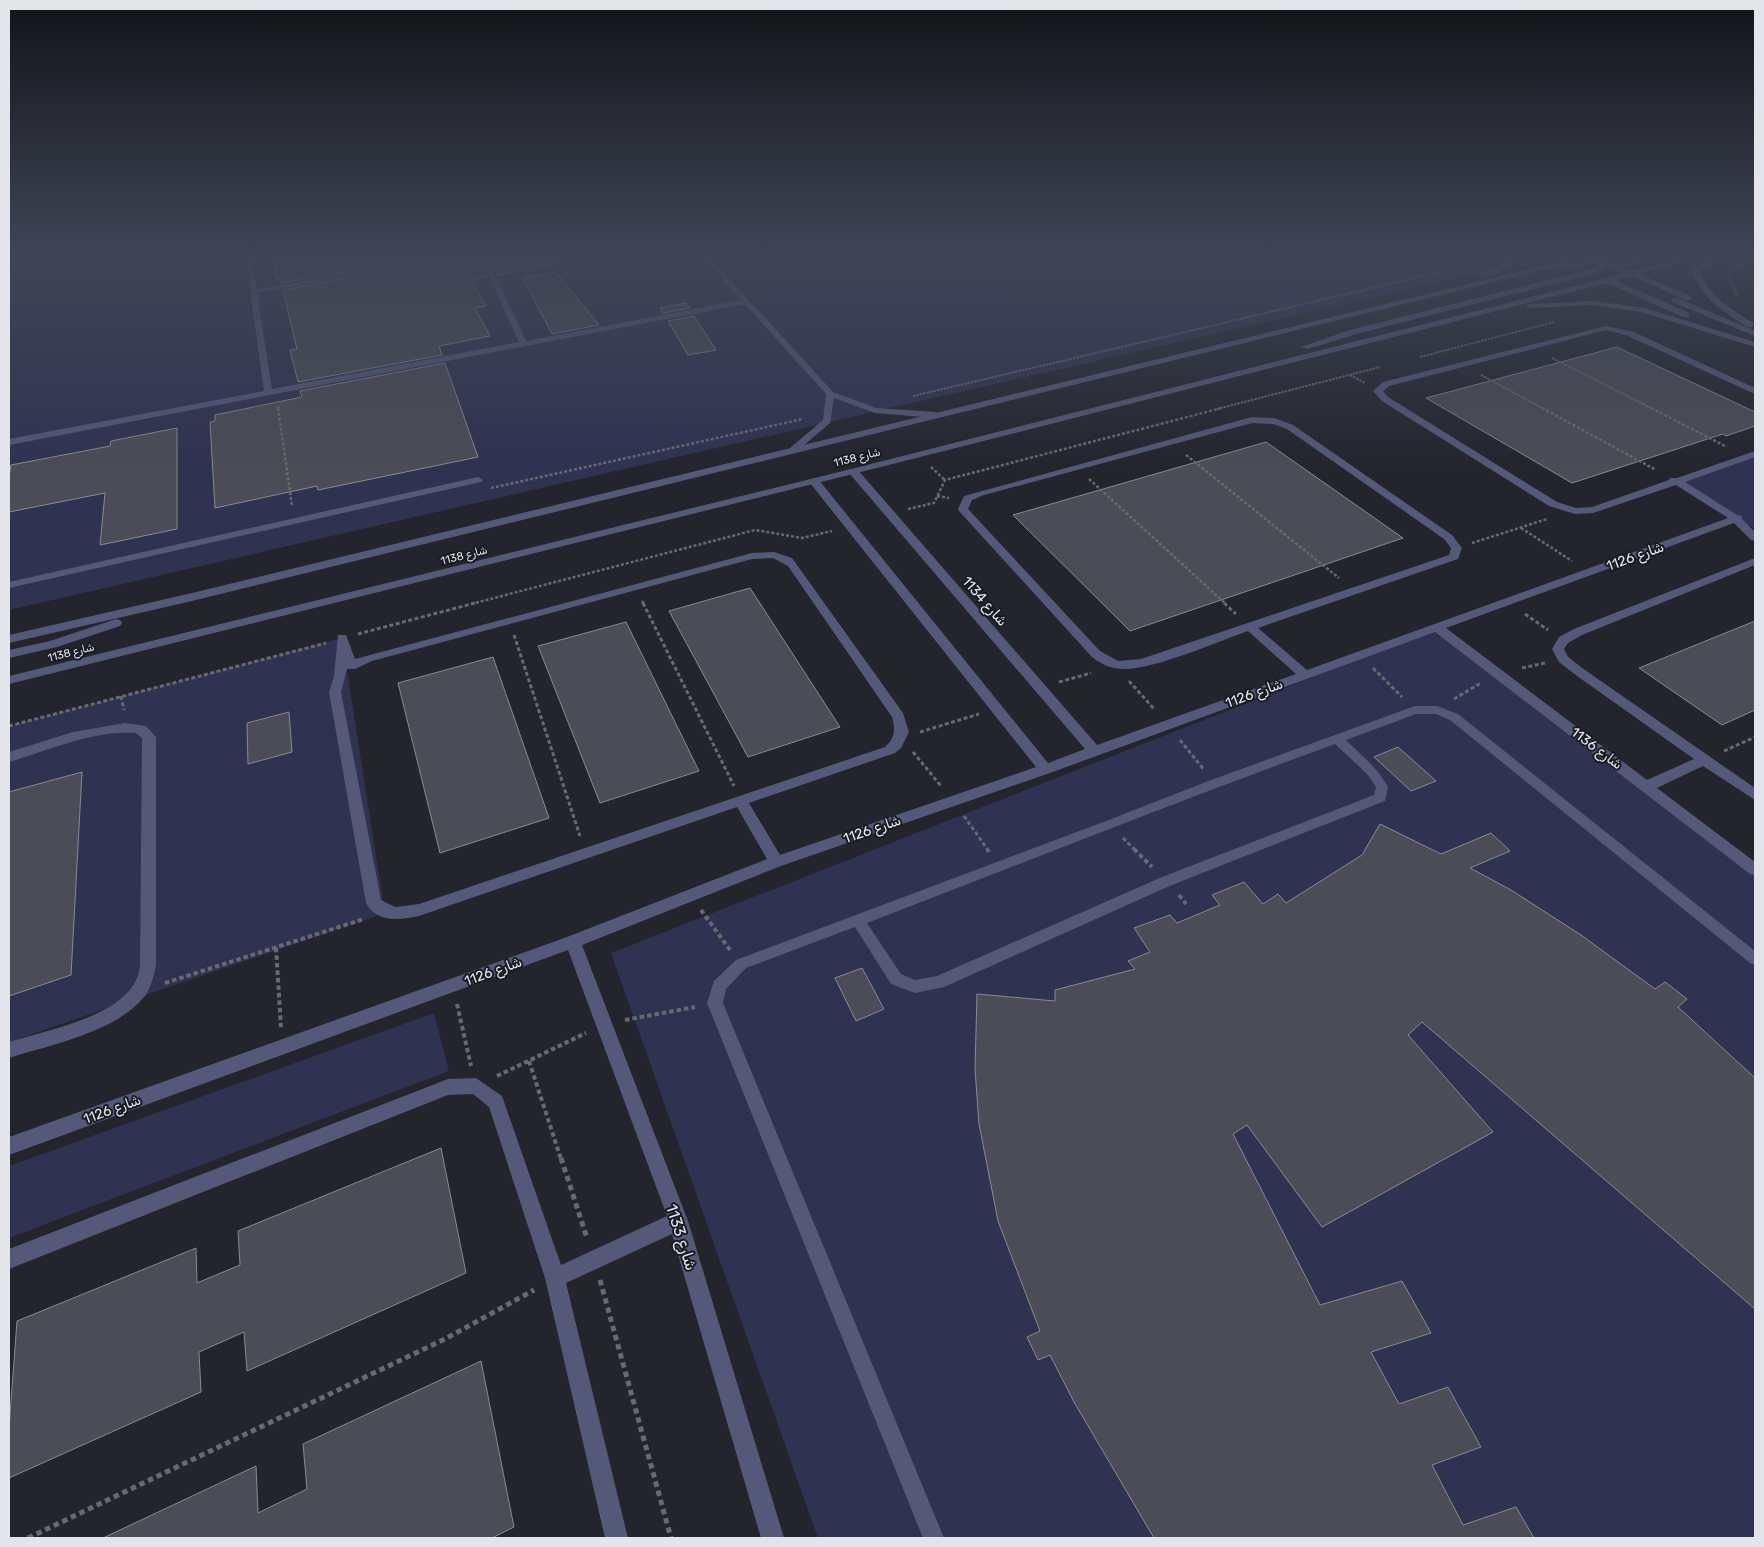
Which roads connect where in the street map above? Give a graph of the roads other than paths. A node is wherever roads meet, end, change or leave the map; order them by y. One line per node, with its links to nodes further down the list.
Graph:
1 (258, 326): 18 (lane)
2 (516, 326): 14 (lane)
3 (616, 326): 14 (lane)
4 (769, 326): 19 (lane)
5 (1283, 326): 12 (street)
6 (1306, 326): 12 (street, شارع 1138)
7 (1376, 326): 16 (street)
8 (1423, 326): 16 (street, شارع 1138)
9 (1697, 326): 15 (street)
10 (1718, 326): 15 (street)
11 (1737, 326): 13 (street)
12 (1274, 334): 20 (street, شارع 1138)
13 (1755, 334)
14 (524, 344): 18 (lane)
15 (1755, 345)
16 (1227, 375): 24 (street, شارع 1138)
17 (1755, 391): 26 (street)
18 (268, 393): 21 (lane)
19 (830, 394): 20 (lane); 22 (lane)
20 (936, 415): 22 (street, شارع 1138)
21 (9, 443)
22 (793, 450): 34 (street, شارع 1138)
23 (1751, 456): 26 (street)
24 (854, 471): 27 (street, شارع 1138); 42 (street, شارع 1134)
25 (478, 480): 31 (lane)
26 (1674, 480): 28 (street)
27 (814, 481): 40 (street, شارع 1138); 45 (street)
28 (1738, 518): 29 (street); 36 (street, شارع 1126)
29 (1755, 538)
30 (1755, 561): 44 (street)
31 (48, 577): 32 (lane); 33 (lane)
32 (9, 585)
33 (9, 589)
34 (192, 597): 37 (street, شارع 1138); 38 (street)
35 (1250, 627): 35 (street); 39 (street)
36 (1438, 628): 39 (street, شارع 1126); 46 (street, شارع 1136)
37 (9, 639)
38 (9, 654)
39 (1305, 674): 42 (street, شارع 1126)
40 (9, 680)
41 (1336, 738): 51 (lane); 51 (lane); 53 (lane)
42 (1094, 751): 45 (street, شارع 1126)
43 (9, 757): 54 (street)
44 (1705, 759): 46 (street); 47 (street)
45 (1045, 769): 49 (street, شارع 1126)
46 (1648, 786): 50 (street, شارع 1136)
47 (1755, 795)
48 (741, 800): 48 (street); 49 (street)
49 (776, 862): 52 (street, شارع 1126)
50 (1755, 870)
51 (858, 920): 61 (lane)
52 (574, 942): 55 (street, شارع 1126); 56 (street, شارع 1133)
53 (1755, 959)
54 (9, 1050)
55 (9, 1146)
56 (678, 1221): 58 (street); 60 (street, شارع 1133)
57 (9, 1259): 58 (street)
58 (554, 1278): 59 (street)
59 (616, 1538)
60 (773, 1538)
61 (933, 1538)

